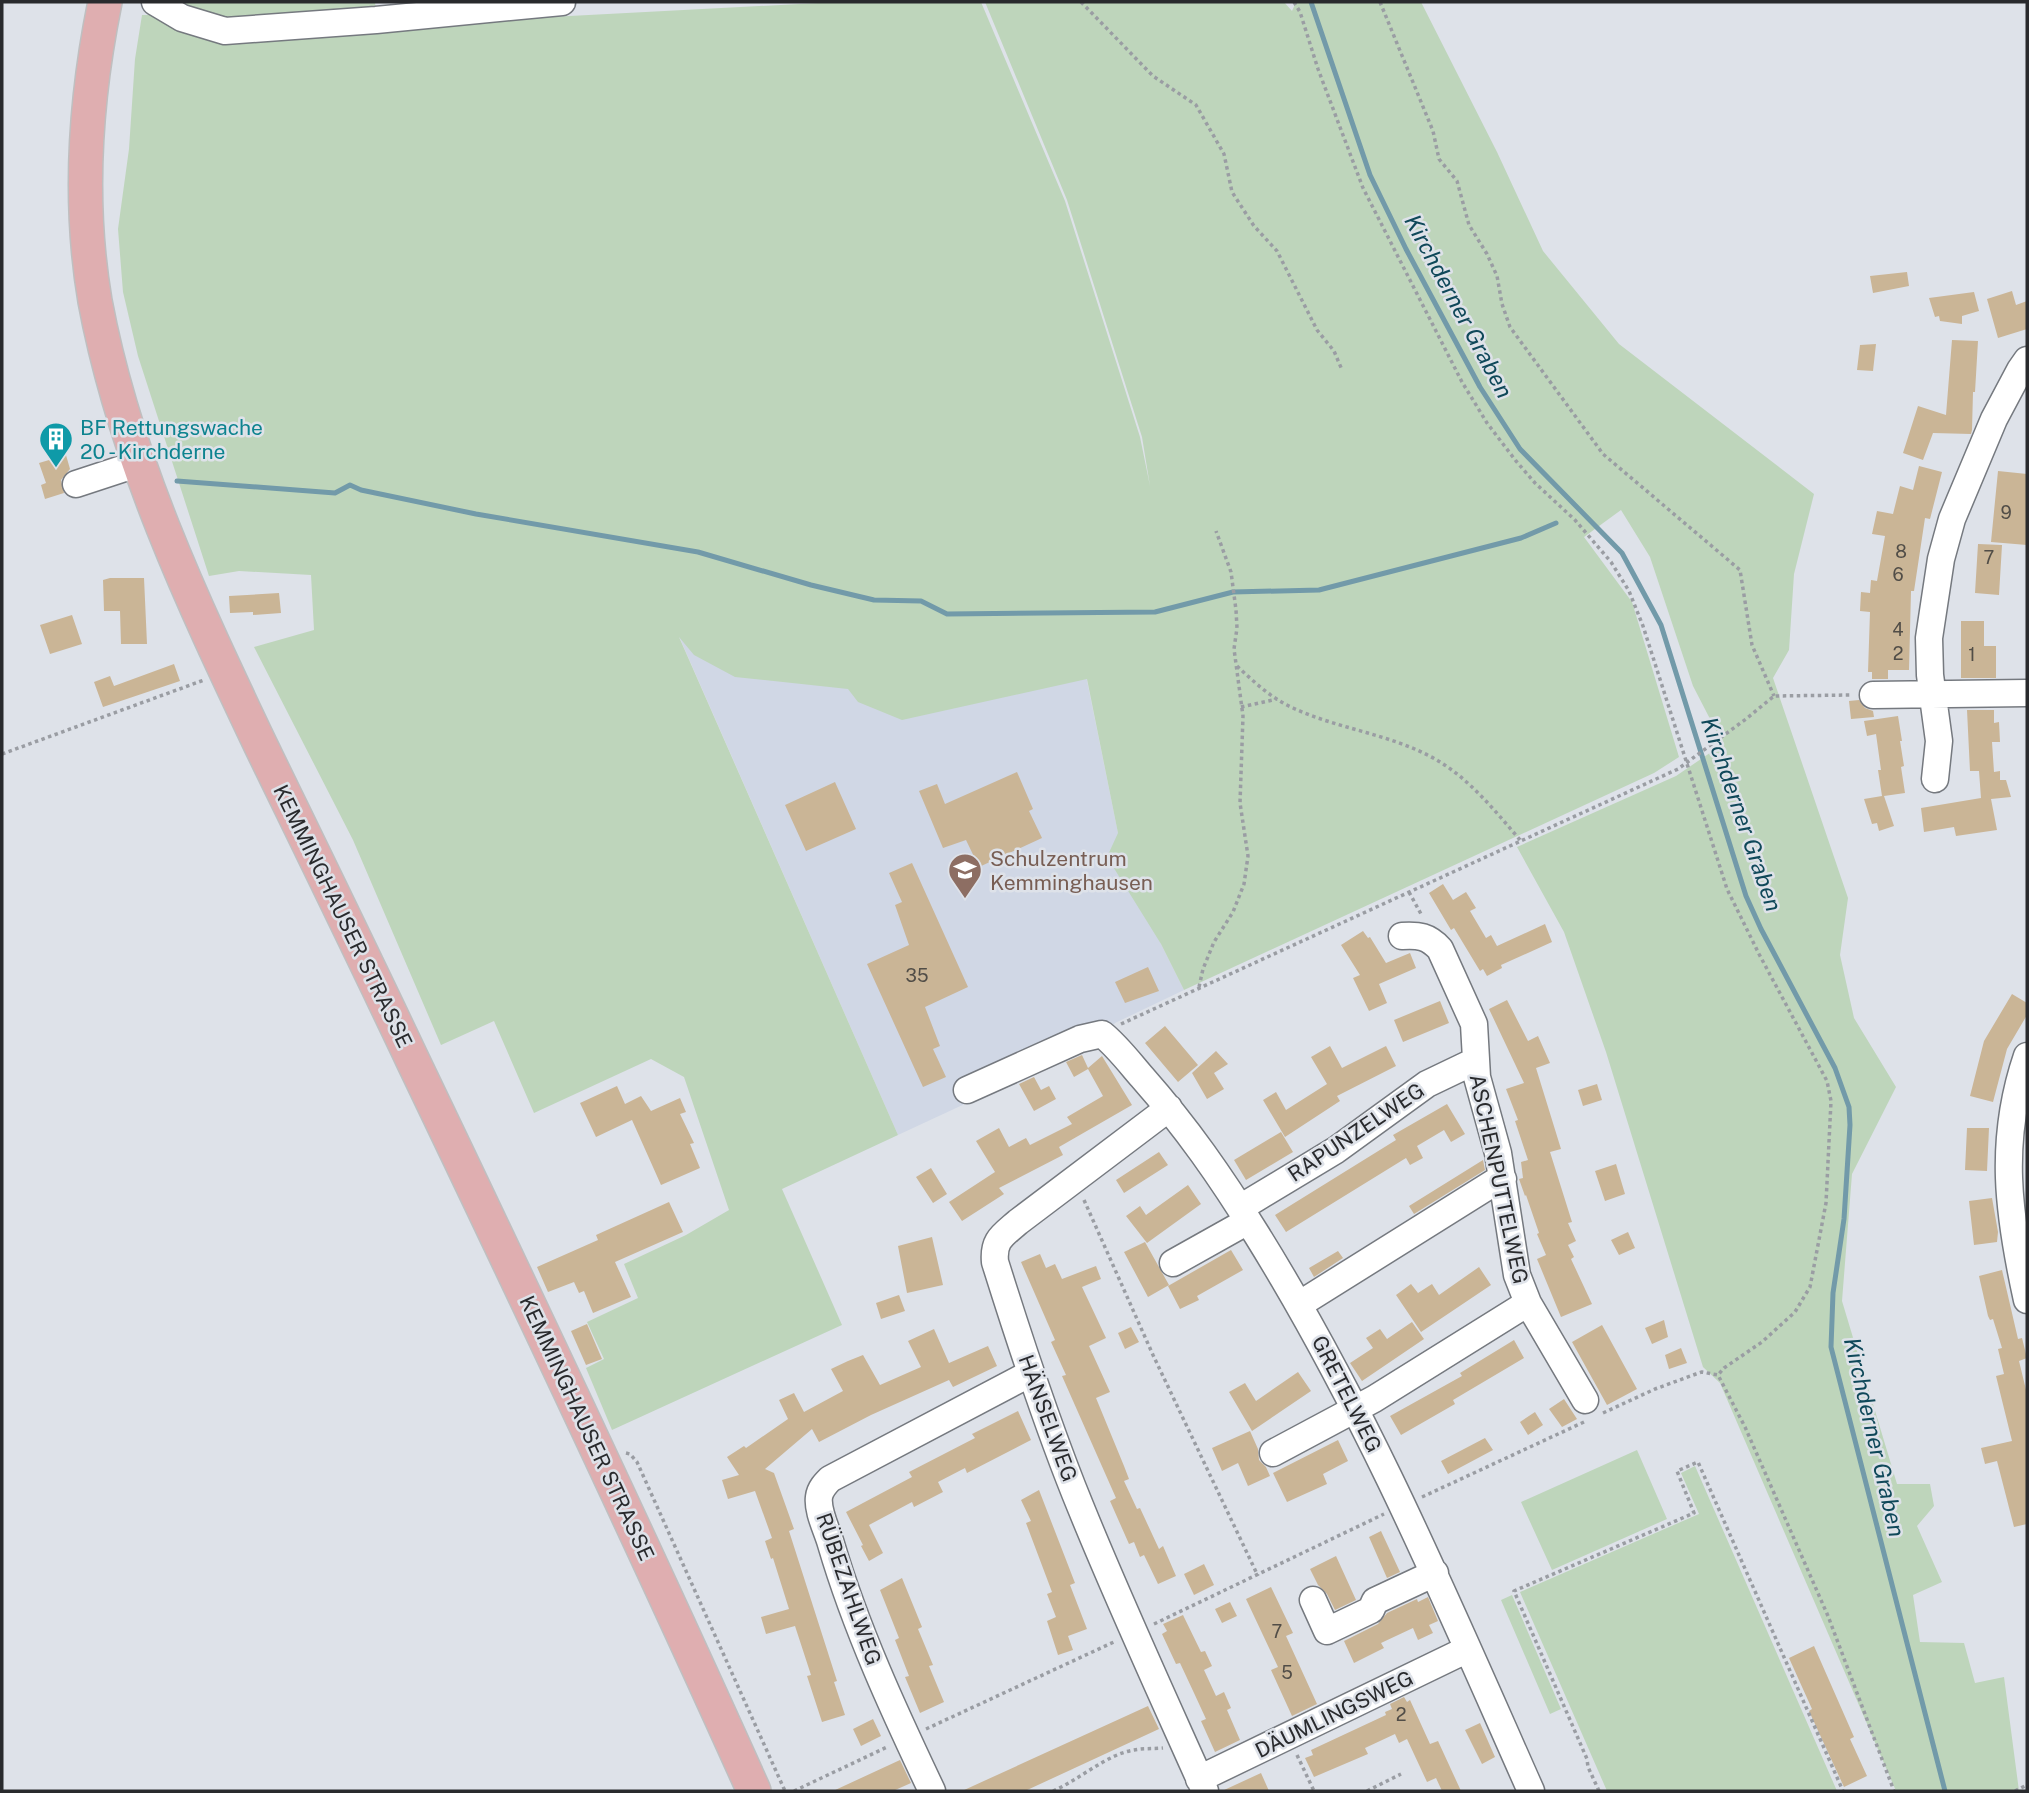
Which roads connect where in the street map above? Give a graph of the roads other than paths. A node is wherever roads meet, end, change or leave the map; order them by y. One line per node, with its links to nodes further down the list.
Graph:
1 (105, 2): 5 (main road, KEMMINGHAUSER STRASSE)
2 (155, 2): 3 (street)
3 (562, 2)
4 (2027, 360): 9 (street)
5 (140, 463): 6 (street); 30 (main road, KEMMINGHAUSER STRASSE)
6 (76, 484)
7 (2027, 693): 9 (street)
8 (1873, 695): 9 (street)
9 (1932, 695): 10 (street)
10 (1935, 779)
11 (1402, 936): 13 (street, ASCHENPUTTELWEG)
12 (2027, 1056): 19 (street)
13 (1475, 1061): 16 (street, ASCHENPUTTELWEG); 17 (street, RAPUNZELWEG)
14 (967, 1090): 15 (street, GRETELWEG)
15 (1169, 1108): 17 (street, GRETELWEG); 22 (street, HÄNSELWEG)
16 (1503, 1179): 20 (street, ASCHENPUTTELWEG); 21 (street)
17 (1244, 1214): 18 (street, RAPUNZELWEG); 21 (street, GRETELWEG)
18 (1173, 1263)
19 (2027, 1300)
20 (1528, 1303): 23 (street, ASCHENPUTTELWEG); 24 (street)
21 (1300, 1304): 24 (street, GRETELWEG)
22 (1031, 1373): 29 (street, HÄNSELWEG); 31 (street, RÜBEZAHLWEG)
23 (1585, 1400)
24 (1356, 1409): 25 (street); 26 (street, GRETELWEG)
25 (1273, 1453)
26 (1435, 1573): 27 (street); 28 (street, GRETELWEG)
27 (1313, 1600)
28 (1468, 1649): 29 (street, DÄUMLINGSWEG); 32 (street, GRETELWEG)
29 (1202, 1785)
30 (754, 1791)
31 (932, 1791)
32 (1531, 1791)

